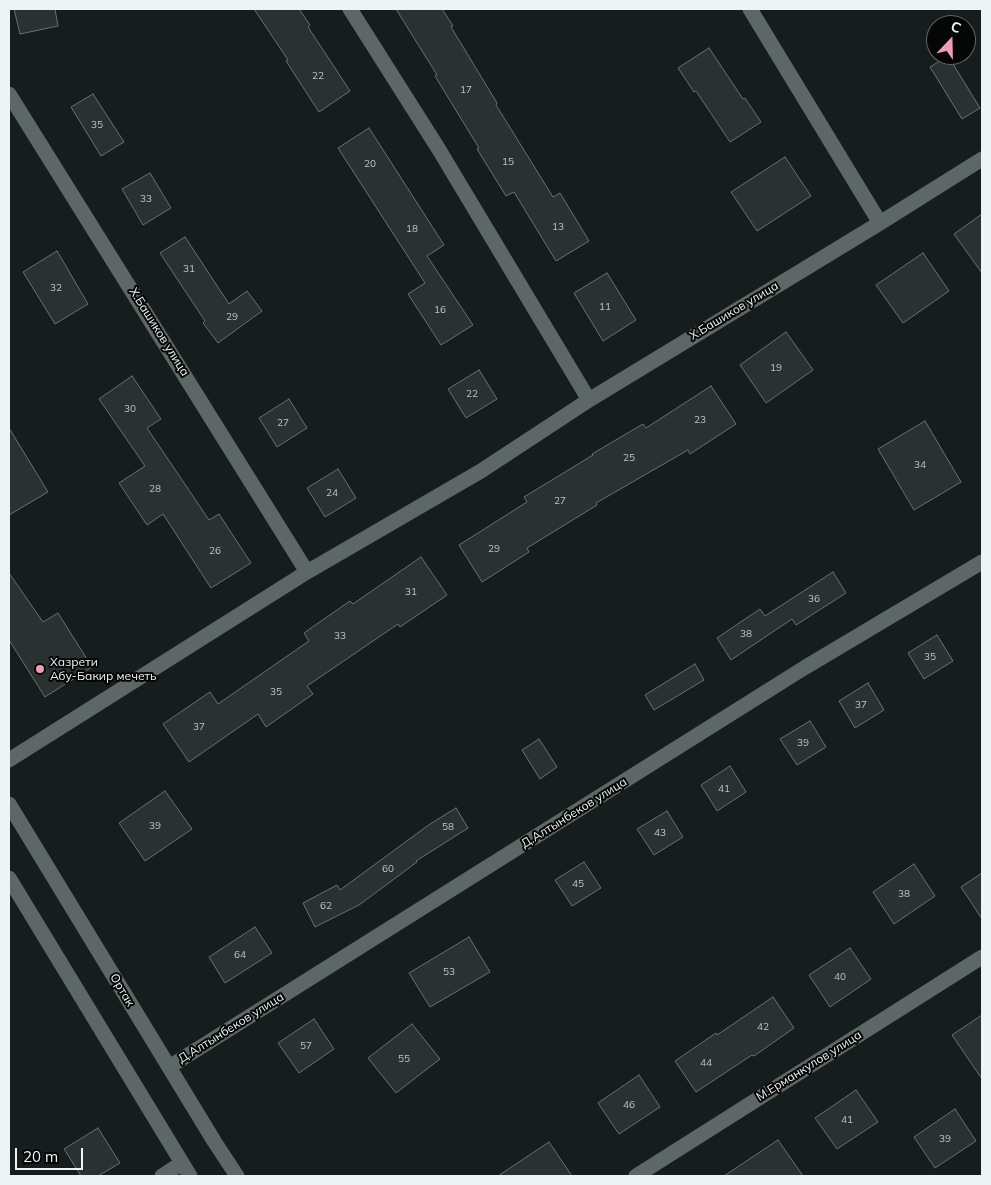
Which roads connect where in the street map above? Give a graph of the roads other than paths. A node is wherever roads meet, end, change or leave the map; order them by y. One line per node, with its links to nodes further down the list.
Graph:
1 (350, 9): 6 (street)
2 (750, 9): 5 (street)
3 (9, 94): 8 (street, Х.Башиков улица)
4 (982, 159): 5 (street, Х.Башиков улица)
5 (880, 223): 6 (street, Х.Башиков улица)
6 (589, 400): 8 (street, Х.Башиков улица)
7 (982, 562): 13 (street, Д.Алтынбеков улица)
8 (307, 572): 9 (street, Х.Башиков улица)
9 (9, 760)
10 (9, 804): 13 (street, Ортак)
11 (9, 879): 14 (street)
12 (982, 957): 18 (street, М.Ерманкулов улица)
13 (169, 1067): 17 (street, Ортак)
14 (182, 1163): 15 (street); 16 (street)
15 (162, 1176)
16 (190, 1176)
17 (237, 1176)
18 (636, 1176)

